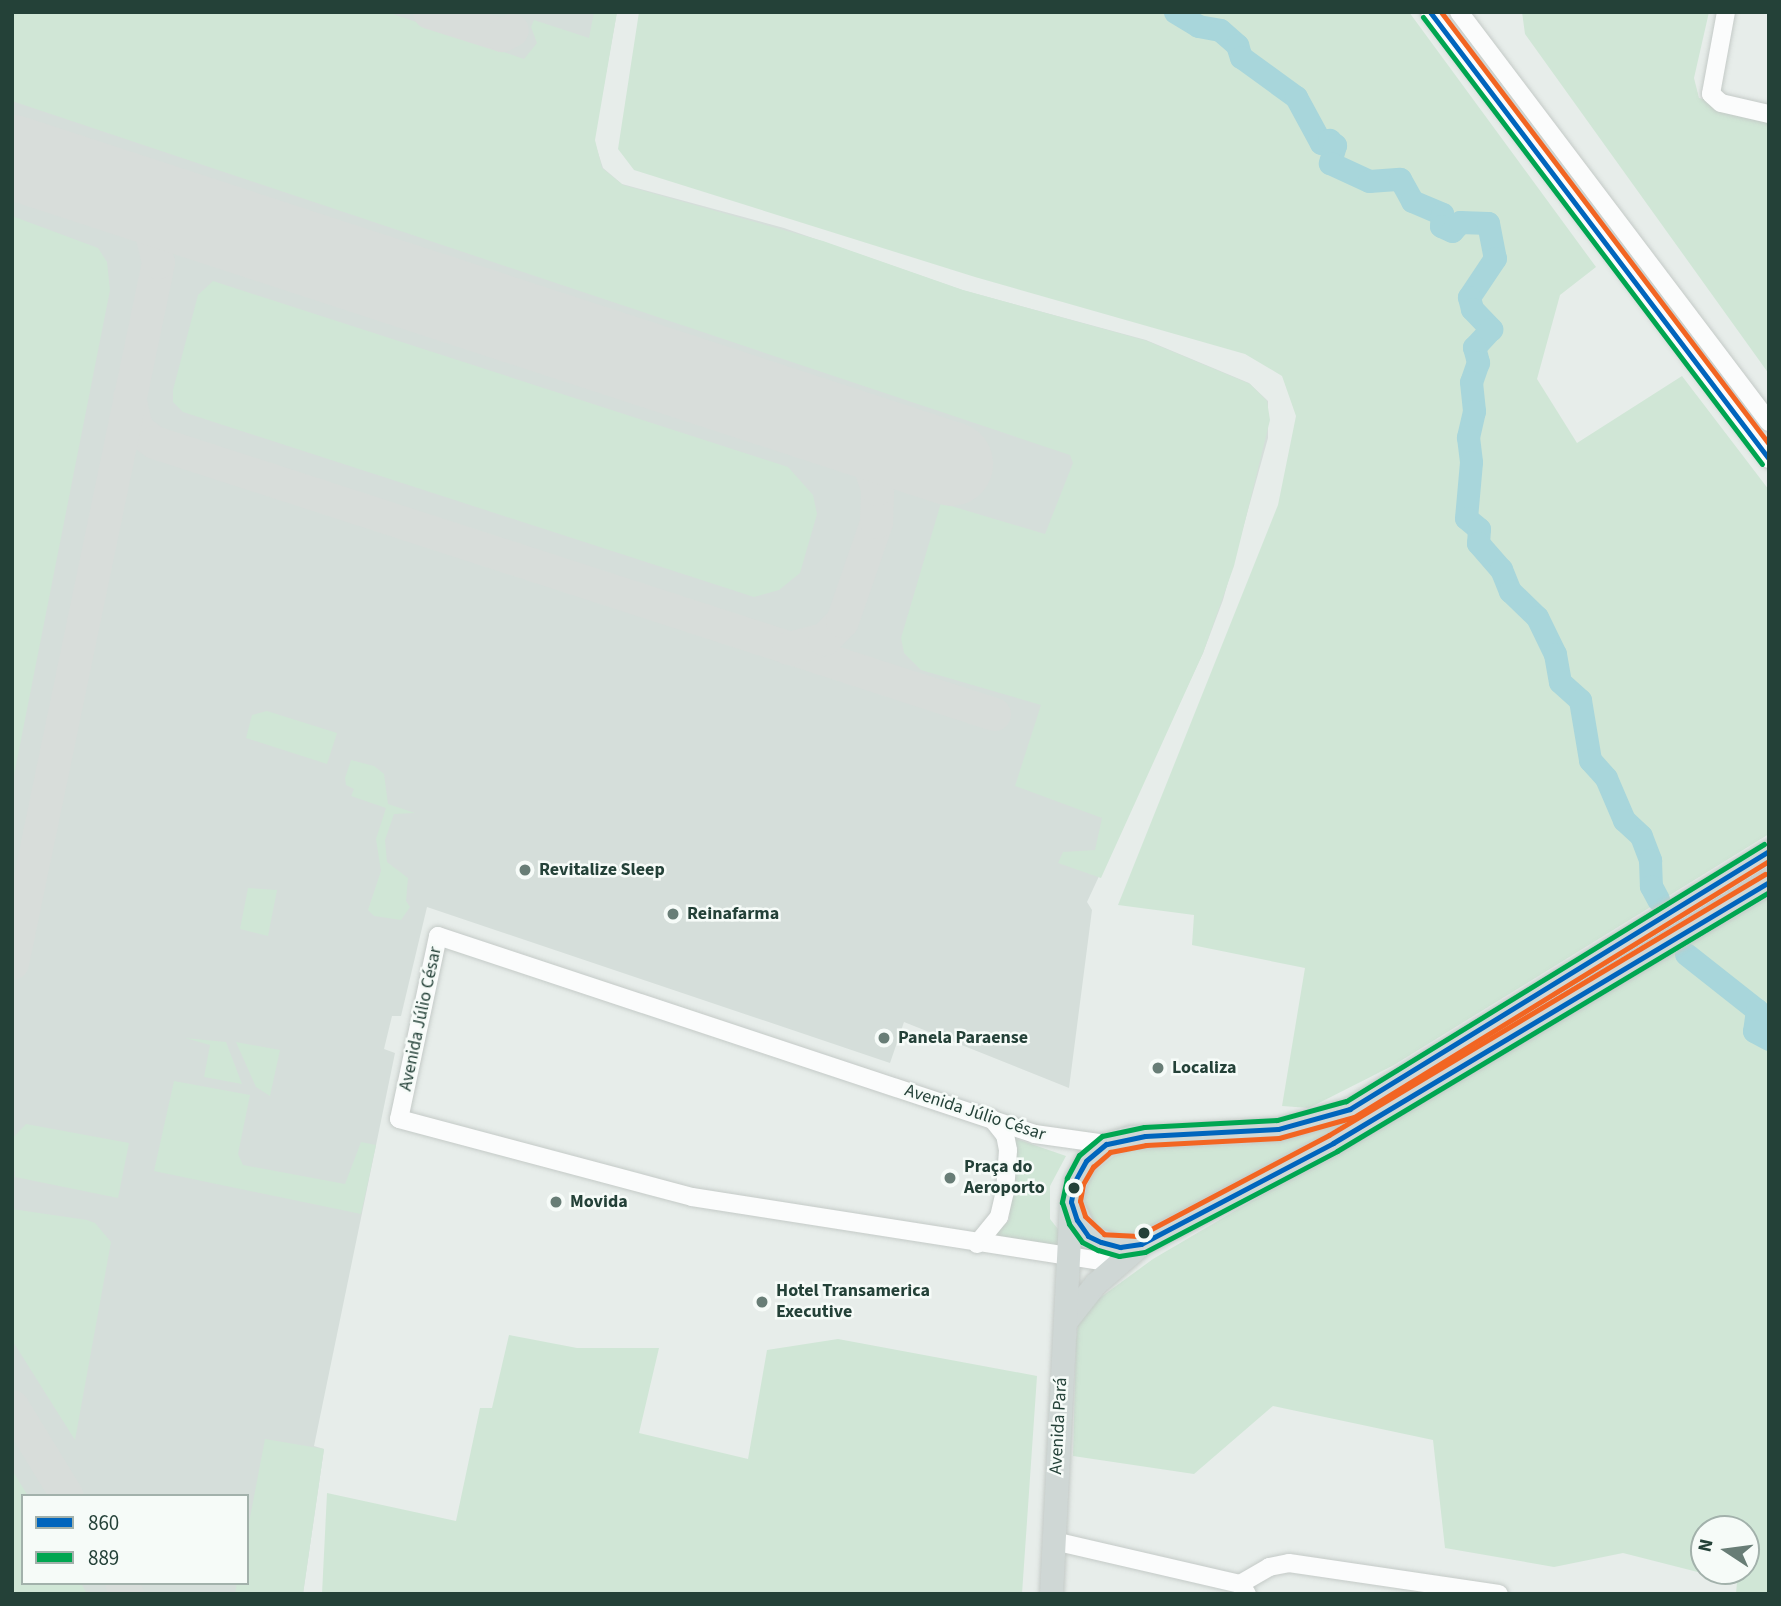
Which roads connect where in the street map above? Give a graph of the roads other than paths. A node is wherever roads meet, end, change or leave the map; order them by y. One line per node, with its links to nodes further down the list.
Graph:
1 (1430, 12): 6 (street)
2 (1460, 12): 5 (street)
3 (1726, 12): 4 (street)
4 (1769, 114)
5 (1769, 422)
6 (1769, 459)
7 (1769, 851): 10 (main road, Avenida Júlio César)
8 (1769, 882): 13 (main road)
9 (992, 1119): 10 (street, Avenida Júlio César); 12 (street); 12 (street, Avenida Júlio César)
10 (1105, 1144): 11 (main road)
11 (1071, 1202): 13 (main road); 14 (main road)
12 (977, 1244): 14 (street, Avenida Júlio César)
13 (1141, 1244): 15 (main road)
14 (1068, 1257): 15 (street, Avenida Júlio César); 16 (main road, Avenida Pará)
15 (1119, 1264): 16 (main road)
16 (1065, 1322): 17 (main road, Avenida Pará)
17 (1054, 1541): 18 (street); 19 (main road, Avenida Pará)
18 (1243, 1589): 20 (street)
19 (1052, 1594)
20 (1499, 1594)

